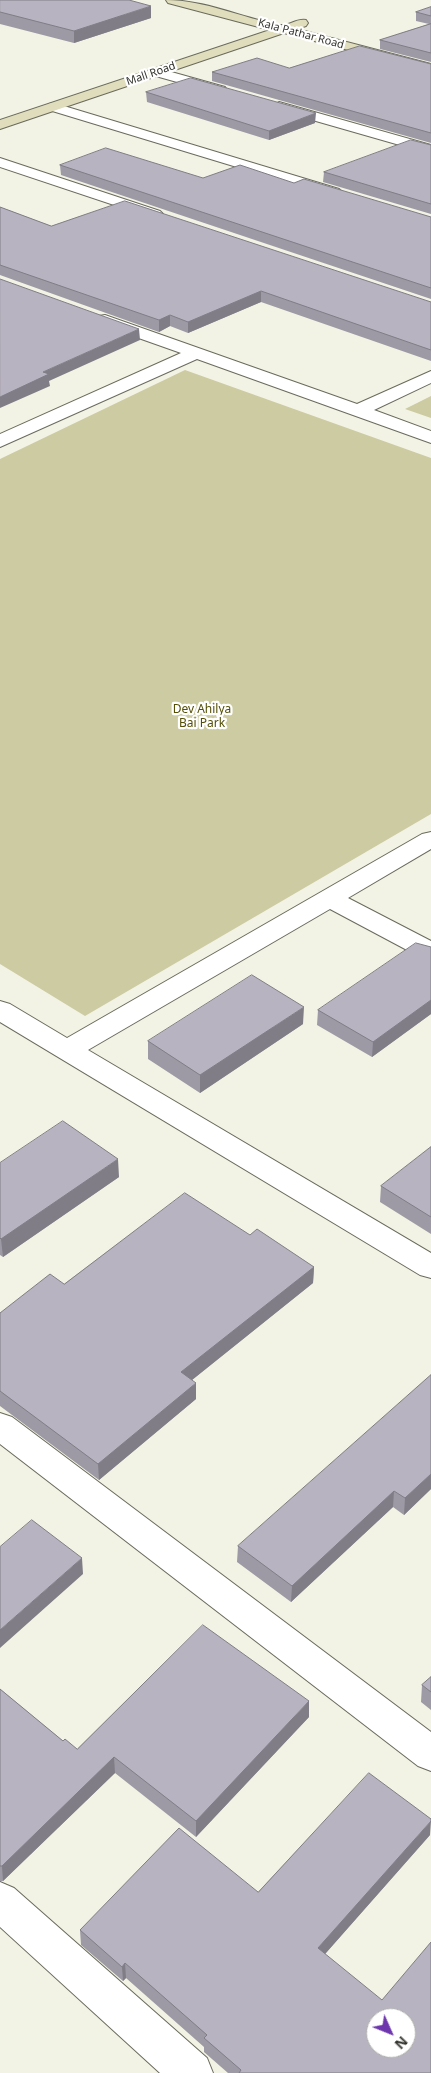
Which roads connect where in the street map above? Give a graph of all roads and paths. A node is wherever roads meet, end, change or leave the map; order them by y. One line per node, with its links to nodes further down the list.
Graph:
1 (172, 0): 5 (street, Kala Pathar Road)
2 (213, 0): 3 (street, Kala Pathar Road)
3 (281, 23): 4 (street, Mall Road); 5 (street, Mall Road); 8 (street, Kala Pathar Road); 9 (street, Mall Road)
4 (302, 23): 7 (street, Kala Pathar Road)
5 (261, 24): 6 (street, Mall Road)
6 (177, 51)
7 (431, 56)
8 (431, 68)
9 (157, 72): 10 (street); 12 (street, Mall Road)
10 (236, 94)
11 (264, 102): 14 (street)
12 (54, 107): 13 (street, Mall Road); 16 (street)
13 (0, 125)
14 (431, 150)
15 (0, 162): 17 (street)
16 (347, 196)
17 (166, 218)
18 (87, 314): 19 (street)
19 (196, 353): 21 (street); 23 (street)
20 (431, 376): 21 (street)
21 (358, 411): 24 (street)
22 (0, 423): 23 (street)
23 (21, 432): 25 (street)
24 (431, 437)
25 (0, 441)
26 (431, 839): 27 (street)
27 (329, 898): 28 (street); 30 (street)
28 (431, 952)
29 (0, 1010): 30 (street)
30 (67, 1050): 31 (street)
31 (431, 1268)
32 (0, 1426): 33 (street)
33 (431, 1754)
34 (0, 1901): 35 (street)
35 (192, 2073)

